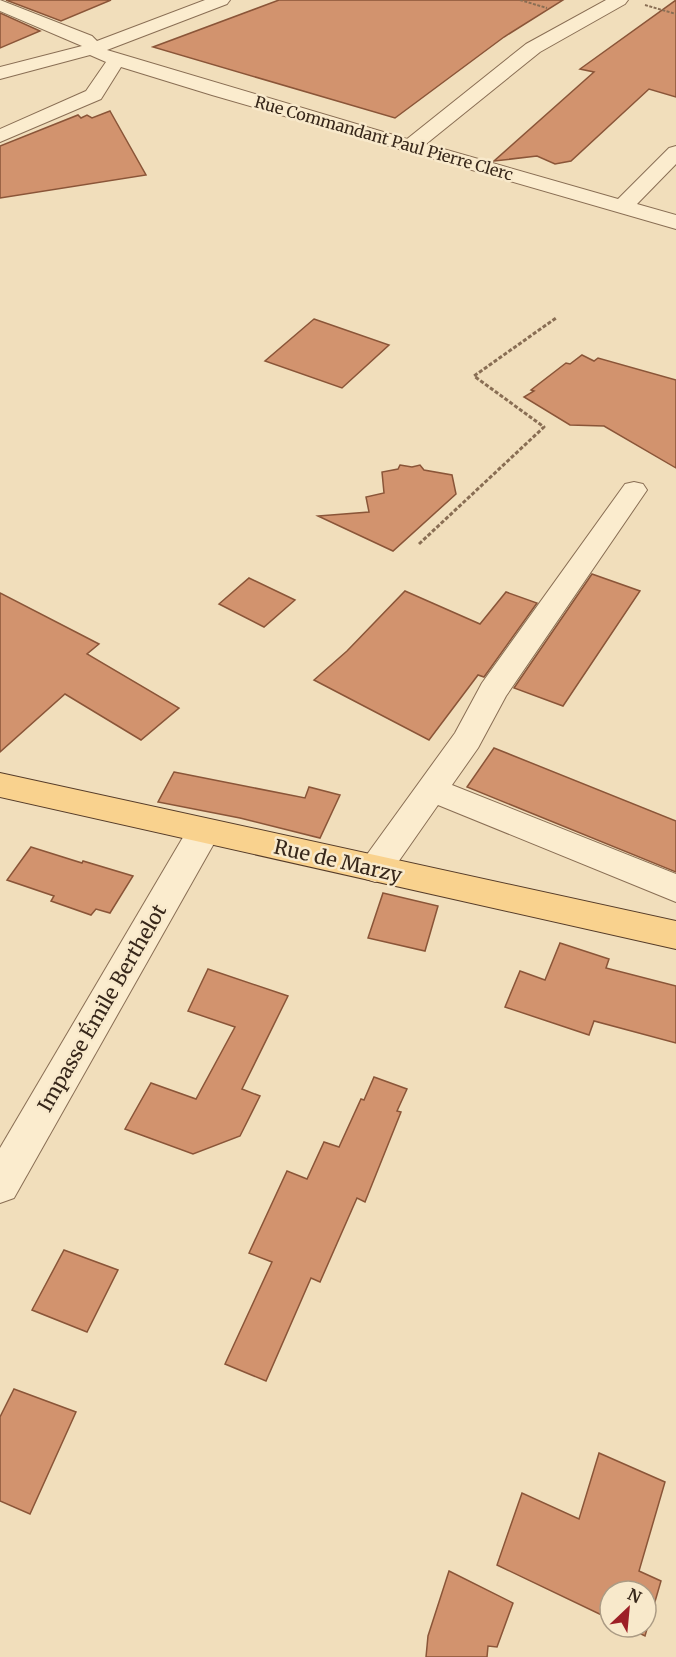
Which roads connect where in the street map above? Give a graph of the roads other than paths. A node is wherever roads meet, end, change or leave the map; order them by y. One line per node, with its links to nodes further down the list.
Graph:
1 (221, 0): 4 (street)
2 (628, 1): 8 (street)
3 (0, 5): 4 (street, Rue Commandant Paul Pierre Clerc)
4 (95, 48): 5 (street, Rue Commandant Paul Pierre Clerc); 6 (street)
5 (118, 59): 7 (street); 8 (street, Rue Commandant Paul Pierre Clerc)
6 (0, 73)
7 (0, 136)
8 (412, 145): 10 (street, Rue Commandant Paul Pierre Clerc)
9 (676, 152): 10 (street)
10 (623, 206): 11 (street, Rue Commandant Paul Pierre Clerc)
11 (676, 222)
12 (634, 490): 14 (street)
13 (0, 785): 15 (main road, Rue de Marzy)
14 (433, 790): 16 (street); 17 (street)
15 (204, 831): 16 (main road, Rue de Marzy); 19 (street, Impasse Émile Berthelot)
16 (375, 869): 18 (main road, Rue de Marzy)
17 (676, 888)
18 (676, 935)
19 (0, 1185)

